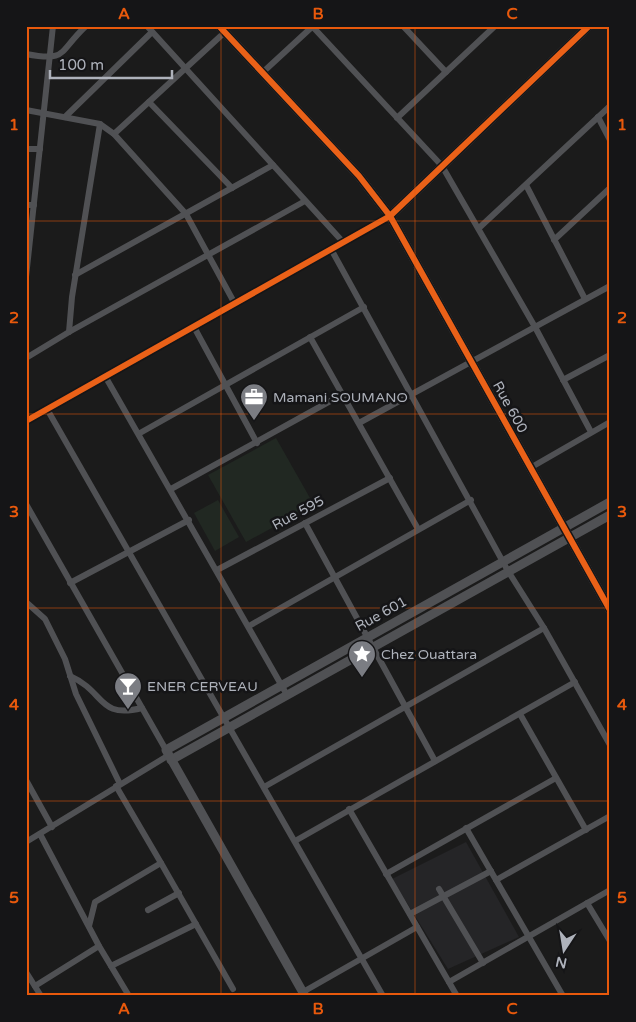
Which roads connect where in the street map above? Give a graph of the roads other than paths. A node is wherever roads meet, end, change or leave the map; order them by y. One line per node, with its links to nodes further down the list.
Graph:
1 (52, 26): 11 (street)
2 (147, 26): 9 (street)
3 (312, 26): 14 (street); 21 (street)
4 (403, 26): 13 (street)
5 (589, 26): 28 (street)
6 (83, 28): 11 (street)
7 (490, 28): 13 (street)
8 (222, 29): 12 (street); 14 (street, Rue 600)
9 (152, 32): 12 (street); 20 (street)
10 (26, 54): 11 (street)
11 (49, 58): 18 (street)
12 (185, 68): 15 (street); 27 (street)
13 (446, 72): 21 (street)
14 (262, 73): 36 (street, Rue 600)
15 (149, 102): 23 (street); 30 (street)
16 (610, 106): 19 (street)
17 (26, 110): 18 (street)
18 (44, 113): 20 (street); 26 (street)
19 (598, 116): 24 (street); 29 (street)
20 (65, 117): 22 (street)
21 (397, 118): 28 (street)
22 (100, 124): 23 (street); 43 (street)
23 (114, 134): 35 (street)
24 (610, 140)
25 (26, 149): 26 (street)
26 (40, 149): 34 (street)
27 (273, 165): 30 (street); 32 (street)
28 (442, 166): 36 (street); 37 (street)
29 (526, 184): 37 (street); 38 (street)
30 (232, 188): 35 (street)
31 (610, 188): 38 (street)
32 (305, 201): 39 (street); 42 (street)
33 (26, 205): 34 (street)
34 (34, 205): 40 (street)
35 (186, 214): 42 (street); 43 (street)
36 (390, 216): 39 (street); 55 (street, Rue 600)
37 (479, 228): 50 (street)
38 (554, 240): 46 (street)
39 (344, 242): 41 (street)
40 (28, 243): 44 (street)
41 (331, 249): 47 (street); 48 (street)
42 (208, 255): 47 (street); 51 (street)
43 (76, 275): 51 (street)
44 (26, 277)
45 (610, 286): 46 (street)
46 (585, 299): 50 (street)
47 (235, 304): 49 (street)
48 (364, 307): 52 (street); 60 (street)
49 (194, 327): 56 (street); 58 (street)
50 (534, 327): 55 (street); 57 (street)
51 (68, 332): 54 (street)
52 (310, 337): 58 (street); 59 (street)
53 (610, 355): 57 (street)
54 (26, 358)
55 (470, 362): 60 (street); 68 (street, Rue 600)
56 (105, 376): 61 (street); 66 (street)
57 (563, 380): 65 (street)
58 (226, 386): 66 (street); 67 (street)
59 (343, 394): 64 (street); 67 (street)
60 (412, 394): 64 (street); 71 (street)
61 (47, 409): 62 (street); 80 (street)
62 (26, 421)
63 (610, 422): 65 (street)
64 (359, 423): 69 (street)
65 (591, 432): 68 (street)
66 (140, 434): 70 (street)
67 (257, 443): 70 (street)
68 (530, 468): 77 (street, Rue 600)
69 (390, 478): 76 (street, Rue 595); 78 (street)
70 (171, 489): 75 (street)
71 (471, 500): 78 (street); 81 (street)
72 (610, 502): 77 (street, Rue 601)
73 (26, 504): 85 (street)
74 (610, 514): 79 (street, Rue 601)
75 (189, 520): 80 (street); 82 (street)
76 (305, 523): 82 (street, Rue 595); 84 (street)
77 (564, 528): 79 (street, Rue 600); 81 (street, Rue 601)
78 (418, 529): 84 (street)
79 (569, 537): 83 (street, Rue 601); 86 (street, Rue 600)
80 (129, 551): 85 (street); 100 (street)
81 (503, 562): 83 (street); 91 (street, Rue 601)
82 (217, 570): 89 (street)
83 (508, 571): 90 (street); 92 (street, Rue 601)
84 (334, 577): 89 (street); 91 (street)
85 (70, 583): 98 (street)
86 (606, 596): 88 (street, Rue 600)
87 (26, 602): 93 (street)
88 (610, 610)
89 (248, 626): 95 (street)
90 (544, 628): 94 (street); 97 (street)
91 (367, 637): 92 (street); 95 (street, Rue 601)
92 (372, 647): 96 (street, Rue 601); 97 (street)
93 (70, 676): 98 (street); 107 (street)
94 (575, 682): 99 (street); 102 (street)
95 (281, 685): 96 (street); 100 (street, Rue 601)
96 (287, 695): 101 (street, Rue 601)
97 (406, 707): 104 (street); 108 (street)
98 (142, 708): 103 (street)
99 (520, 714): 104 (street); 105 (street)
100 (224, 717): 101 (street); 103 (street, Rue 601)
101 (230, 727): 103 (street, Rue 601); 108 (street)
102 (610, 745)
103 (169, 755): 107 (street); 141 (street)
104 (435, 761): 109 (street)
105 (556, 778): 112 (street); 113 (street)
106 (26, 780): 111 (street)
107 (118, 785): 111 (street); 117 (street)
108 (264, 787): 115 (street)
109 (350, 809): 115 (street); 119 (street)
110 (610, 816): 113 (street)
111 (52, 827): 114 (street)
112 (466, 828): 118 (street); 119 (street)
113 (586, 830): 120 (street)
114 (40, 834): 116 (street); 129 (street)
115 (295, 841): 134 (street)
116 (26, 842)
117 (161, 863): 123 (street); 129 (street)
118 (491, 870): 120 (street); 124 (street)
119 (386, 874): 127 (street)
120 (496, 880): 131 (street)
121 (440, 889): 124 (street)
122 (610, 890): 125 (street)
123 (179, 893): 126 (street); 128 (street)
124 (444, 897): 127 (street); 135 (street)
125 (587, 903): 131 (street); 132 (street)
126 (148, 910)
127 (410, 914): 130 (street)
128 (196, 924): 136 (street); 140 (street)
129 (89, 926): 133 (street)
130 (417, 927): 134 (street); 138 (street)
131 (529, 937): 135 (street); 146 (street)
132 (610, 941)
133 (100, 946): 136 (street); 139 (street)
134 (362, 958): 141 (street); 144 (street)
135 (483, 963): 138 (street)
136 (111, 966): 143 (street)
137 (26, 972): 139 (street)
138 (449, 982): 145 (street)
139 (35, 986): 142 (street)
140 (233, 989)
141 (304, 994)
142 (41, 996)
143 (129, 996)
144 (384, 996)
145 (456, 996)
146 (563, 996)

